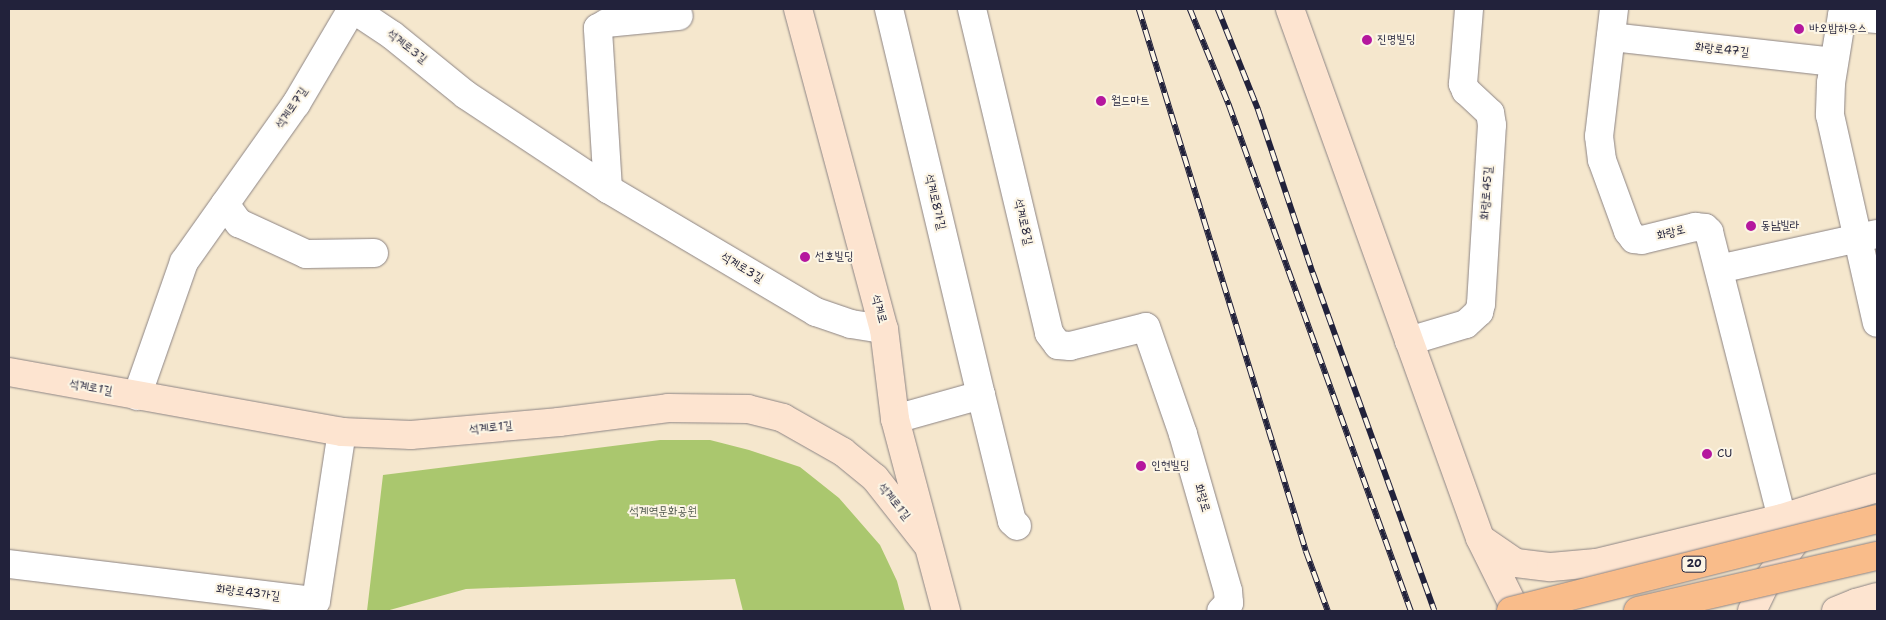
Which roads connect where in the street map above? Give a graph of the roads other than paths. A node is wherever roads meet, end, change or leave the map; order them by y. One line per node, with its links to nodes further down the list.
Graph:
1 (353, 9): 13 (street, 석계로3길); 14 (street, 석계로7길)
2 (798, 9): 20 (street, 석계로)
3 (889, 9): 23 (street, 석계로8가길)
4 (972, 9): 19 (street, 석계로8길)
5 (1290, 9): 21 (street)
6 (1469, 9): 21 (street, 화랑로45길)
7 (1614, 9): 11 (street, 화랑로)
8 (1842, 12): 10 (street); 12 (street)
9 (679, 16): 13 (street)
10 (1877, 19)
11 (1611, 37): 12 (street, 화랑로47길); 17 (street, 화랑로)
12 (1834, 62): 15 (street)
13 (608, 189): 20 (street, 석계로3길)
14 (225, 204): 16 (street); 24 (street, 석계로7길)
15 (1867, 236): 17 (street); 18 (street)
16 (374, 252)
17 (1719, 269): 29 (street, 화랑로)
18 (1877, 323)
19 (1146, 327): 38 (street, 화랑로)
20 (884, 329): 25 (street, 석계로)
21 (1409, 341): 32 (street)
22 (9, 372): 24 (street, 석계로1길)
23 (981, 395): 25 (street); 31 (street, 석계로8가길)
24 (137, 396): 26 (street, 석계로1길)
25 (895, 419): 33 (street, 석계로)
26 (342, 432): 33 (street, 석계로1길); 35 (street, 화랑로43가길)
27 (1877, 488): 28 (street)
28 (1834, 500): 29 (street); 42 (street)
29 (1782, 518): 32 (street)
30 (1877, 518): 39 (main road, 20, bridge)
31 (1017, 526)
32 (1480, 538): 40 (street)
33 (927, 544): 37 (street, 석계로)
34 (1877, 556): 41 (main road, bridge)
35 (9, 564)
36 (1877, 597): 43 (street)
37 (946, 611)
38 (1221, 611)
39 (1510, 611)
40 (1516, 611)
41 (1638, 611)
42 (1752, 611)
43 (1836, 611)

